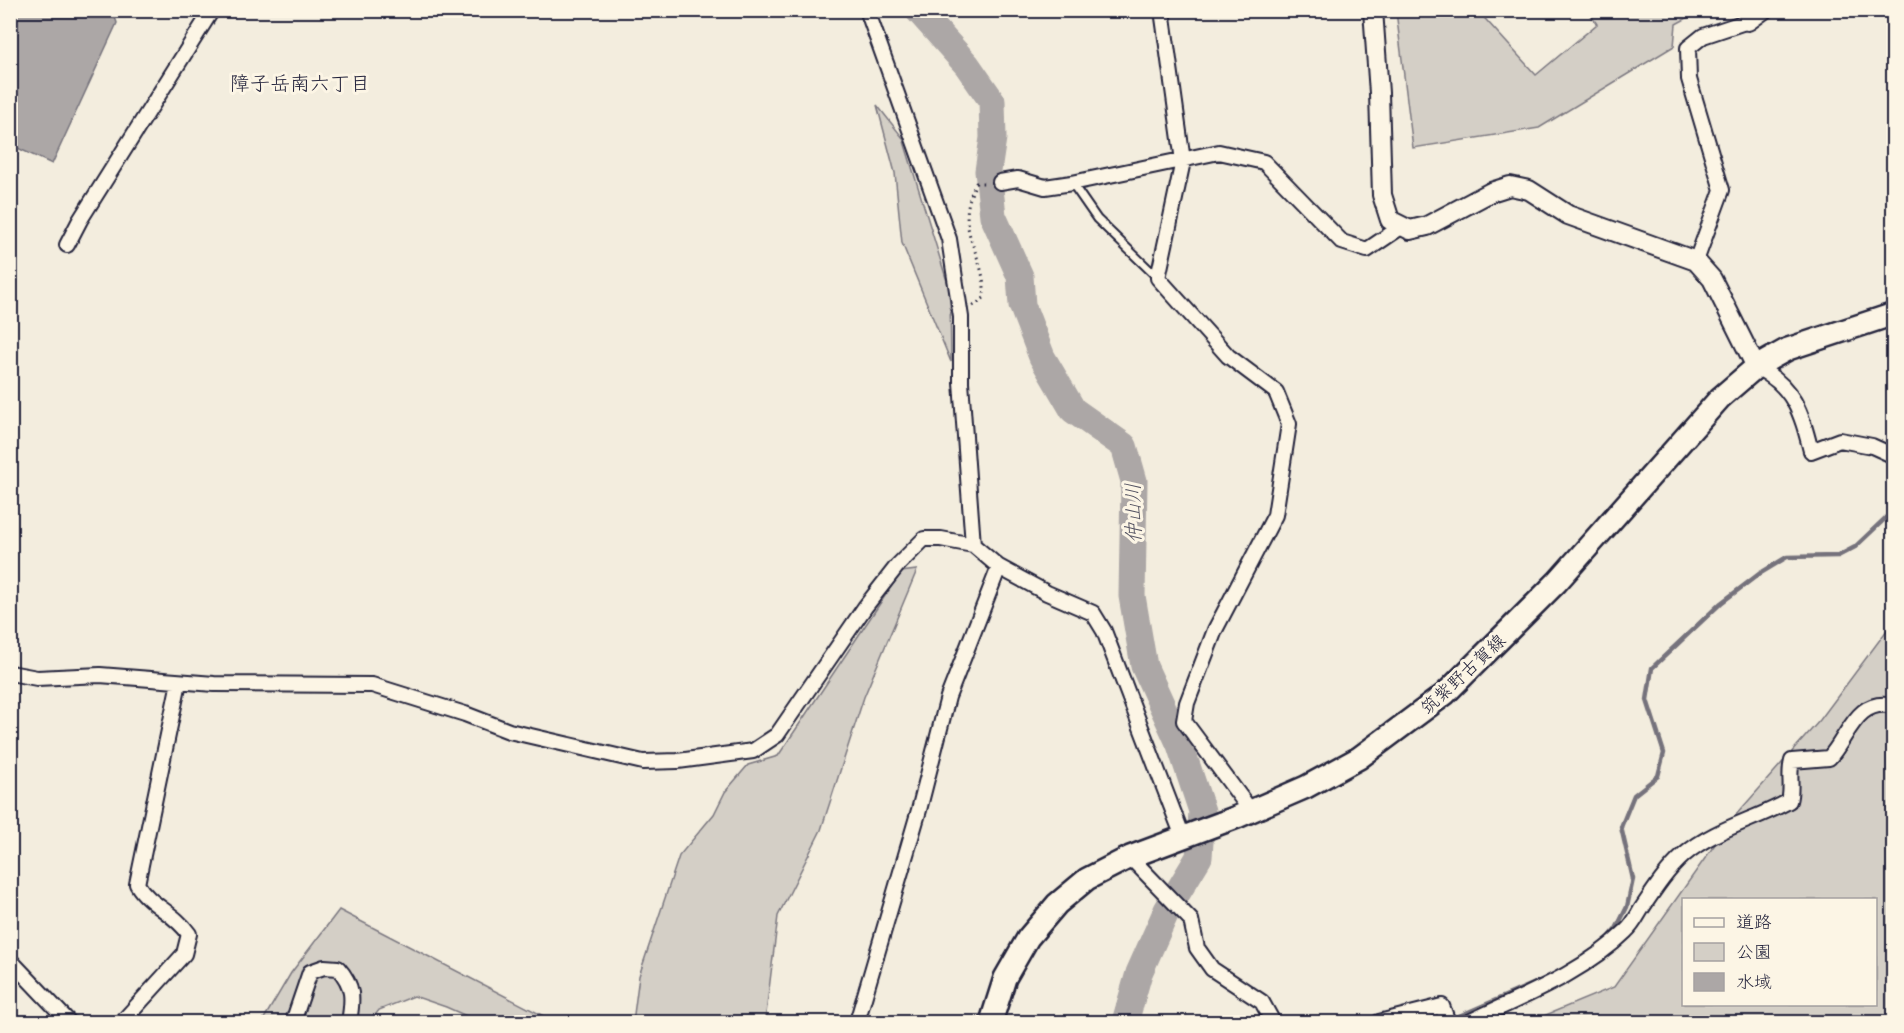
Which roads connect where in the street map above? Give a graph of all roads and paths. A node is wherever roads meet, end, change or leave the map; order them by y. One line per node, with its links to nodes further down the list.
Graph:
1 (212, 10): 11 (street)
2 (867, 10): 14 (street)
3 (1162, 10): 7 (street)
4 (1373, 10): 10 (street)
5 (1763, 10): 6 (street)
6 (1750, 16): 12 (street)
7 (1183, 160): 9 (street); 10 (street); 13 (street)
8 (1000, 182): 9 (street); 14 (path)
9 (1072, 183): 13 (lane)
10 (1401, 227): 12 (street)
11 (67, 245)
12 (1696, 261): 16 (street)
13 (1158, 278): 23 (street)
14 (960, 310): 18 (street)
15 (1893, 314): 16 (main road, 筑紫野古賀線)
16 (1756, 367): 17 (street); 23 (main road, 筑紫野古賀線)
17 (1893, 456)
18 (973, 545): 19 (street); 21 (street)
19 (999, 567): 24 (street); 31 (street)
20 (10, 673): 21 (street)
21 (179, 682): 28 (street)
22 (1893, 706): 36 (street)
23 (1244, 814): 24 (main road, 筑紫野古賀線)
24 (1191, 834): 25 (main road, 筑紫野古賀線)
25 (1130, 857): 32 (main road, 筑紫野古賀線); 33 (street)
26 (10, 960): 27 (street)
27 (69, 1023)
28 (122, 1023)
29 (293, 1023): 30 (street)
30 (350, 1023)
31 (857, 1023)
32 (991, 1023)
33 (1273, 1023)
34 (1379, 1023): 35 (street)
35 (1449, 1023)
36 (1469, 1023)

